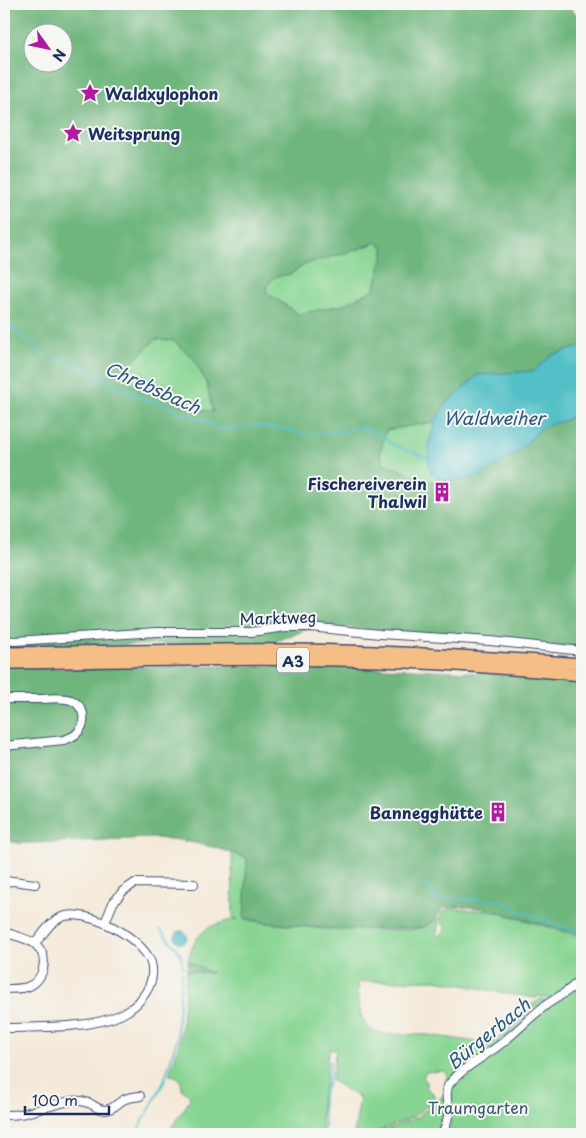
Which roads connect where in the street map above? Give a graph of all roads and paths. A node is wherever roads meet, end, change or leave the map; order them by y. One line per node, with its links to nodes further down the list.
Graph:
1 (4, 640): 2 (street, Marktweg)
2 (582, 652)
3 (4, 654): 5 (highway, A3)
4 (4, 663): 6 (highway, A3)
5 (582, 664)
6 (582, 674)
7 (4, 699): 8 (street)
8 (4, 746)
9 (4, 882): 10 (street)
10 (35, 884)
11 (194, 884): 12 (street)
12 (105, 923): 14 (street); 17 (street)
13 (4, 932): 14 (street)
14 (35, 943): 16 (street)
15 (582, 977): 20 (street)
16 (4, 989)
17 (4, 1028)
18 (140, 1096): 19 (street)
19 (4, 1115)
20 (442, 1134)

